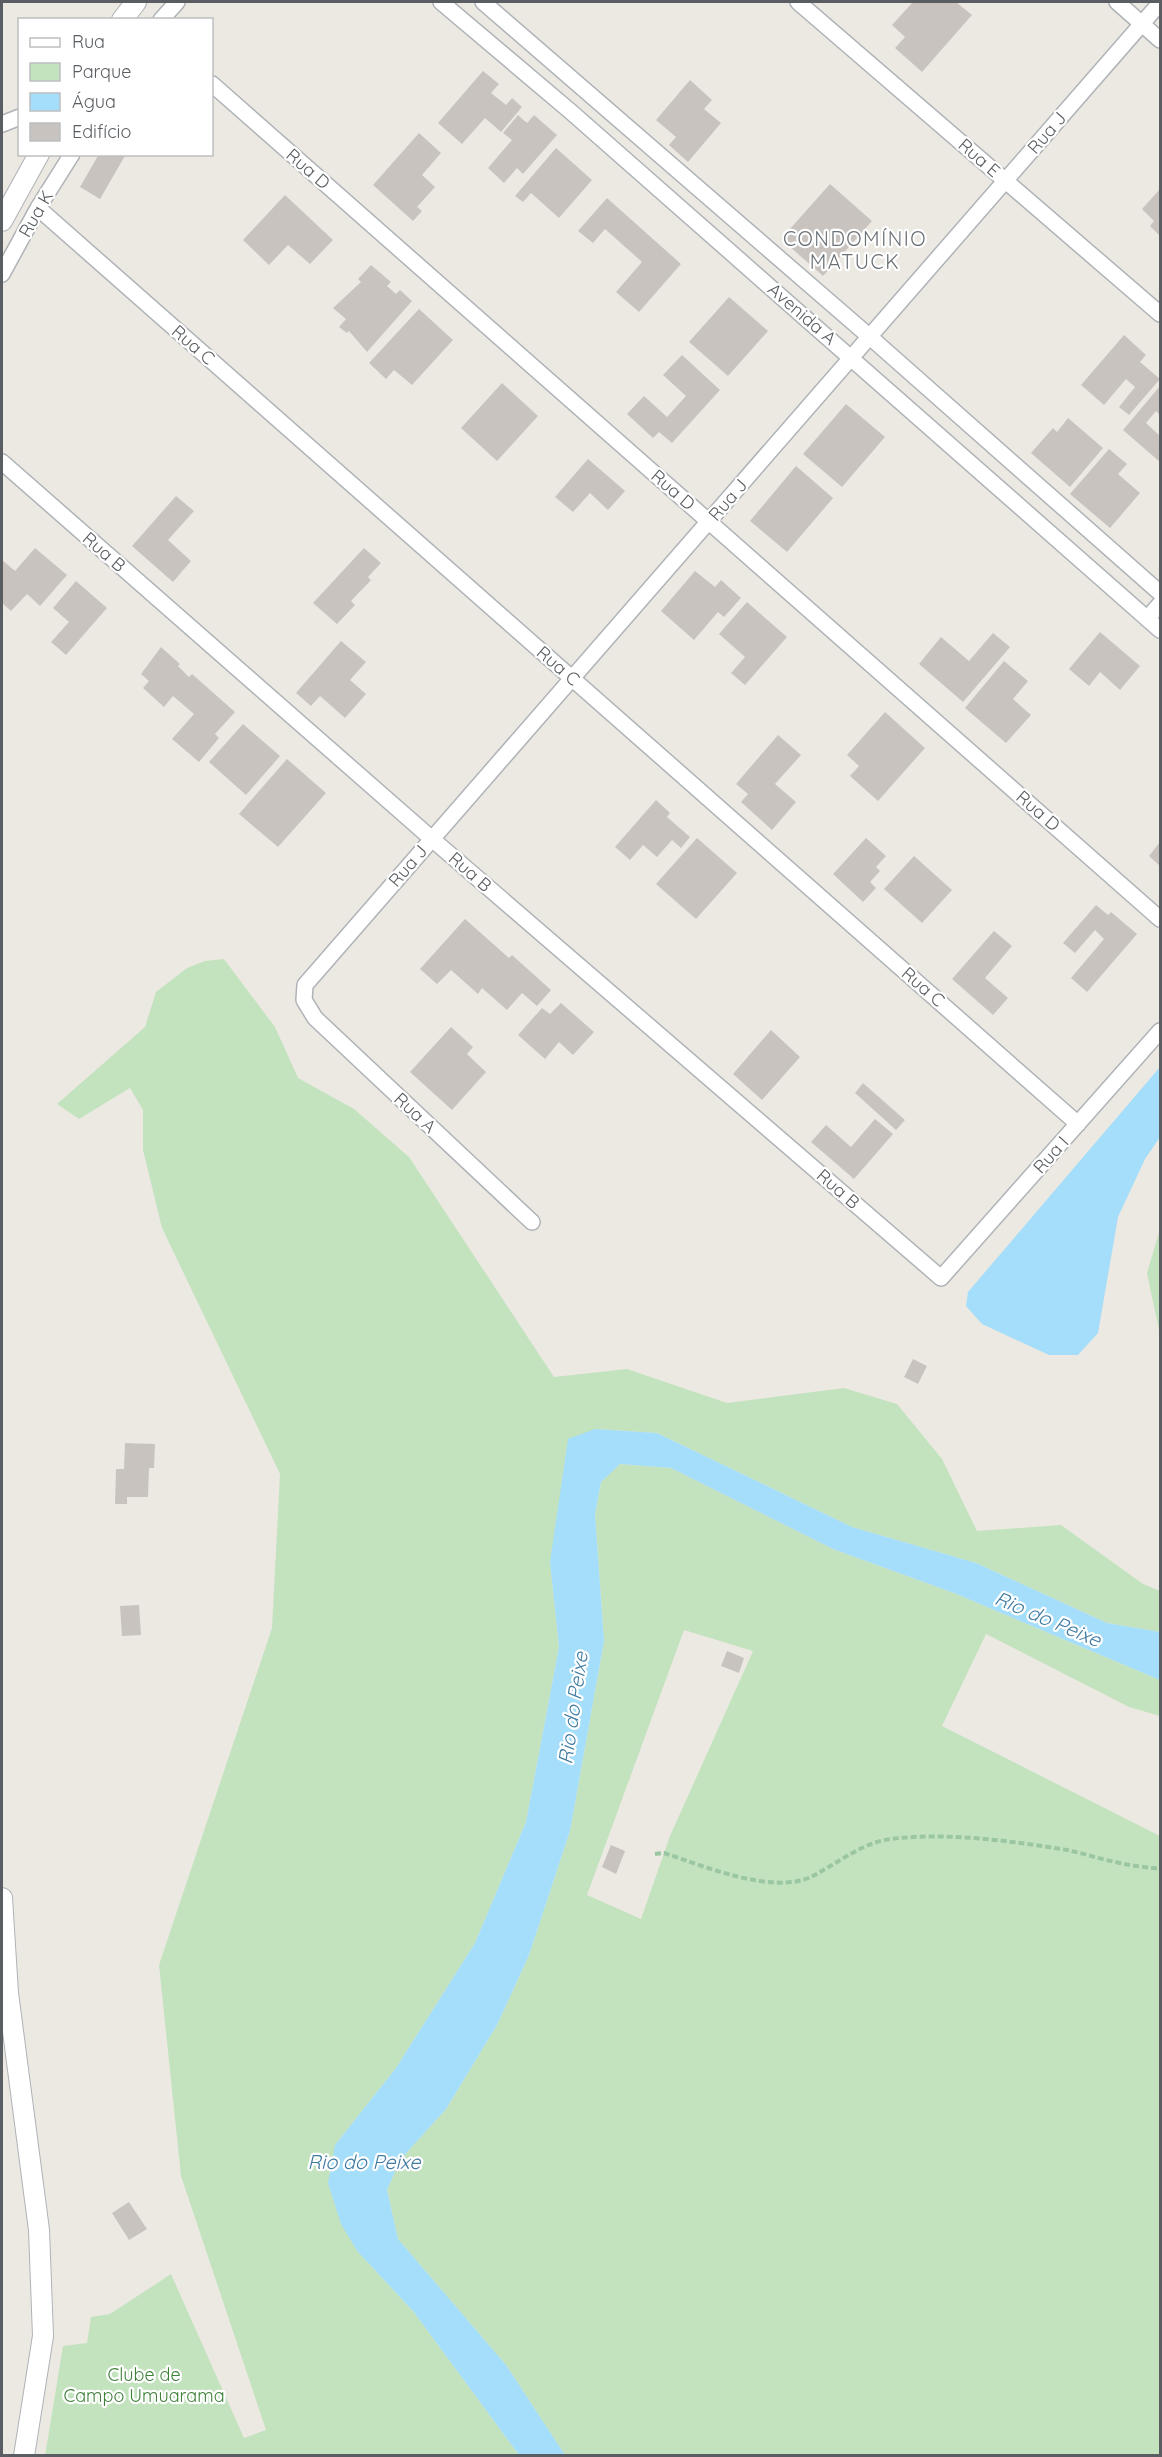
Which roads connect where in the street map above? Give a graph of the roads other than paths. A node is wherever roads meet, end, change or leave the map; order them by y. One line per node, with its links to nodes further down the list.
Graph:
1 (136, 2): 8 (street)
2 (177, 2): 9 (street)
3 (441, 2): 14 (street, Avenida A)
4 (483, 2): 13 (street, Avenida A)
5 (798, 2): 19 (street, Rua E)
6 (1117, 2): 10 (street)
7 (1161, 3): 10 (street, Rua J)
8 (124, 18)
9 (163, 18)
10 (1142, 24): 11 (street); 19 (street, Rua J)
11 (1161, 40)
12 (213, 85): 27 (street, Rua D)
13 (587, 92): 14 (street); 24 (street, Avenida A)
14 (570, 111): 25 (street, Avenida A)
15 (18, 118): 16 (street)
16 (2, 124)
17 (38, 156): 21 (street)
18 (71, 156): 20 (street, Rua K)
19 (1006, 181): 23 (street, Rua E); 24 (street, Rua J)
20 (38, 208): 22 (street, Rua K); 32 (street, Rua C)
21 (2, 221)
22 (2, 274)
23 (1161, 315)
24 (870, 337): 25 (street, Rua J); 28 (street, Avenida A)
25 (851, 358): 27 (street, Rua J); 30 (street, Avenida A)
26 (2, 462): 33 (street, Rua B)
27 (709, 521): 32 (street, Rua J); 34 (street, Rua D)
28 (1161, 593)
29 (1161, 604): 30 (street)
30 (1148, 619): 31 (street, Avenida A)
31 (1161, 630)
32 (572, 678): 33 (street, Rua J); 37 (street, Rua C)
33 (432, 839): 35 (street, Rua J); 39 (street, Rua B)
34 (1161, 919)
35 (304, 1000): 38 (street, Rua A)
36 (1161, 1031): 37 (street, Rua I)
37 (1078, 1124): 39 (street, Rua I)
38 (532, 1222)
39 (941, 1278)
40 (2, 1898): 41 (street)
41 (24, 2456)

